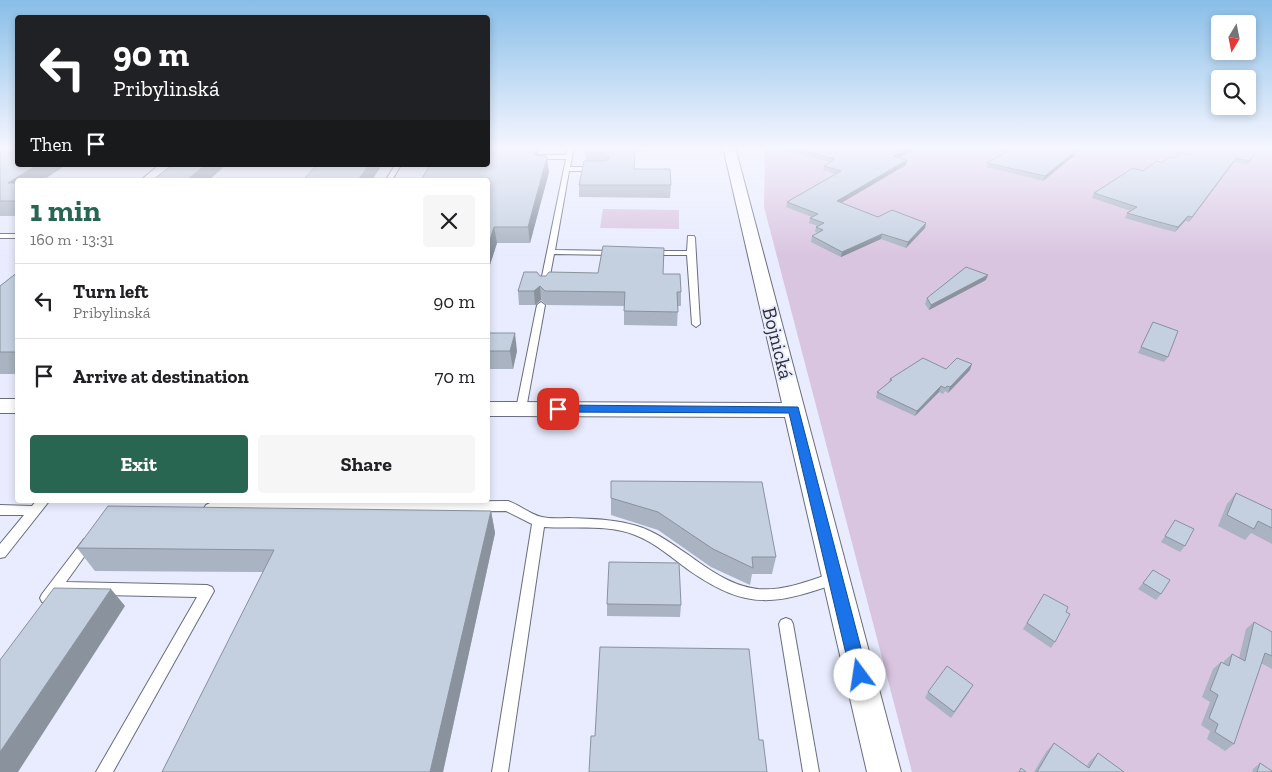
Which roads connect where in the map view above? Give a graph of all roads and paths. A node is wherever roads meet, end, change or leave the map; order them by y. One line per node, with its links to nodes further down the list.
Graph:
1 (564, 183): 6 (lane)
2 (738, 183): 17 (street, Bojnická)
3 (0, 236): 4 (lane)
4 (15, 236)
5 (691, 238): 9 (lane)
6 (551, 252): 7 (lane); 10 (lane)
7 (626, 253)
8 (644, 253): 9 (lane)
9 (691, 253): 12 (lane)
10 (544, 286)
11 (540, 305): 16 (lane)
12 (696, 324)
13 (0, 406): 14 (street)
14 (15, 406)
15 (490, 409): 16 (street)
16 (521, 409): 17 (street)
17 (794, 410): 25 (street, Bojnická)
18 (42, 503): 21 (lane)
19 (192, 508): 22 (lane)
20 (0, 510): 21 (lane)
21 (36, 511): 24 (lane)
22 (539, 522): 25 (lane); 30 (lane)
23 (95, 532): 26 (lane)
24 (0, 553)
25 (836, 578): 32 (street, Bojnická)
26 (54, 588): 27 (lane); 29 (lane)
27 (38, 610)
28 (786, 624): 31 (lane)
29 (104, 772)
30 (500, 772)
31 (811, 772)
32 (884, 772)

